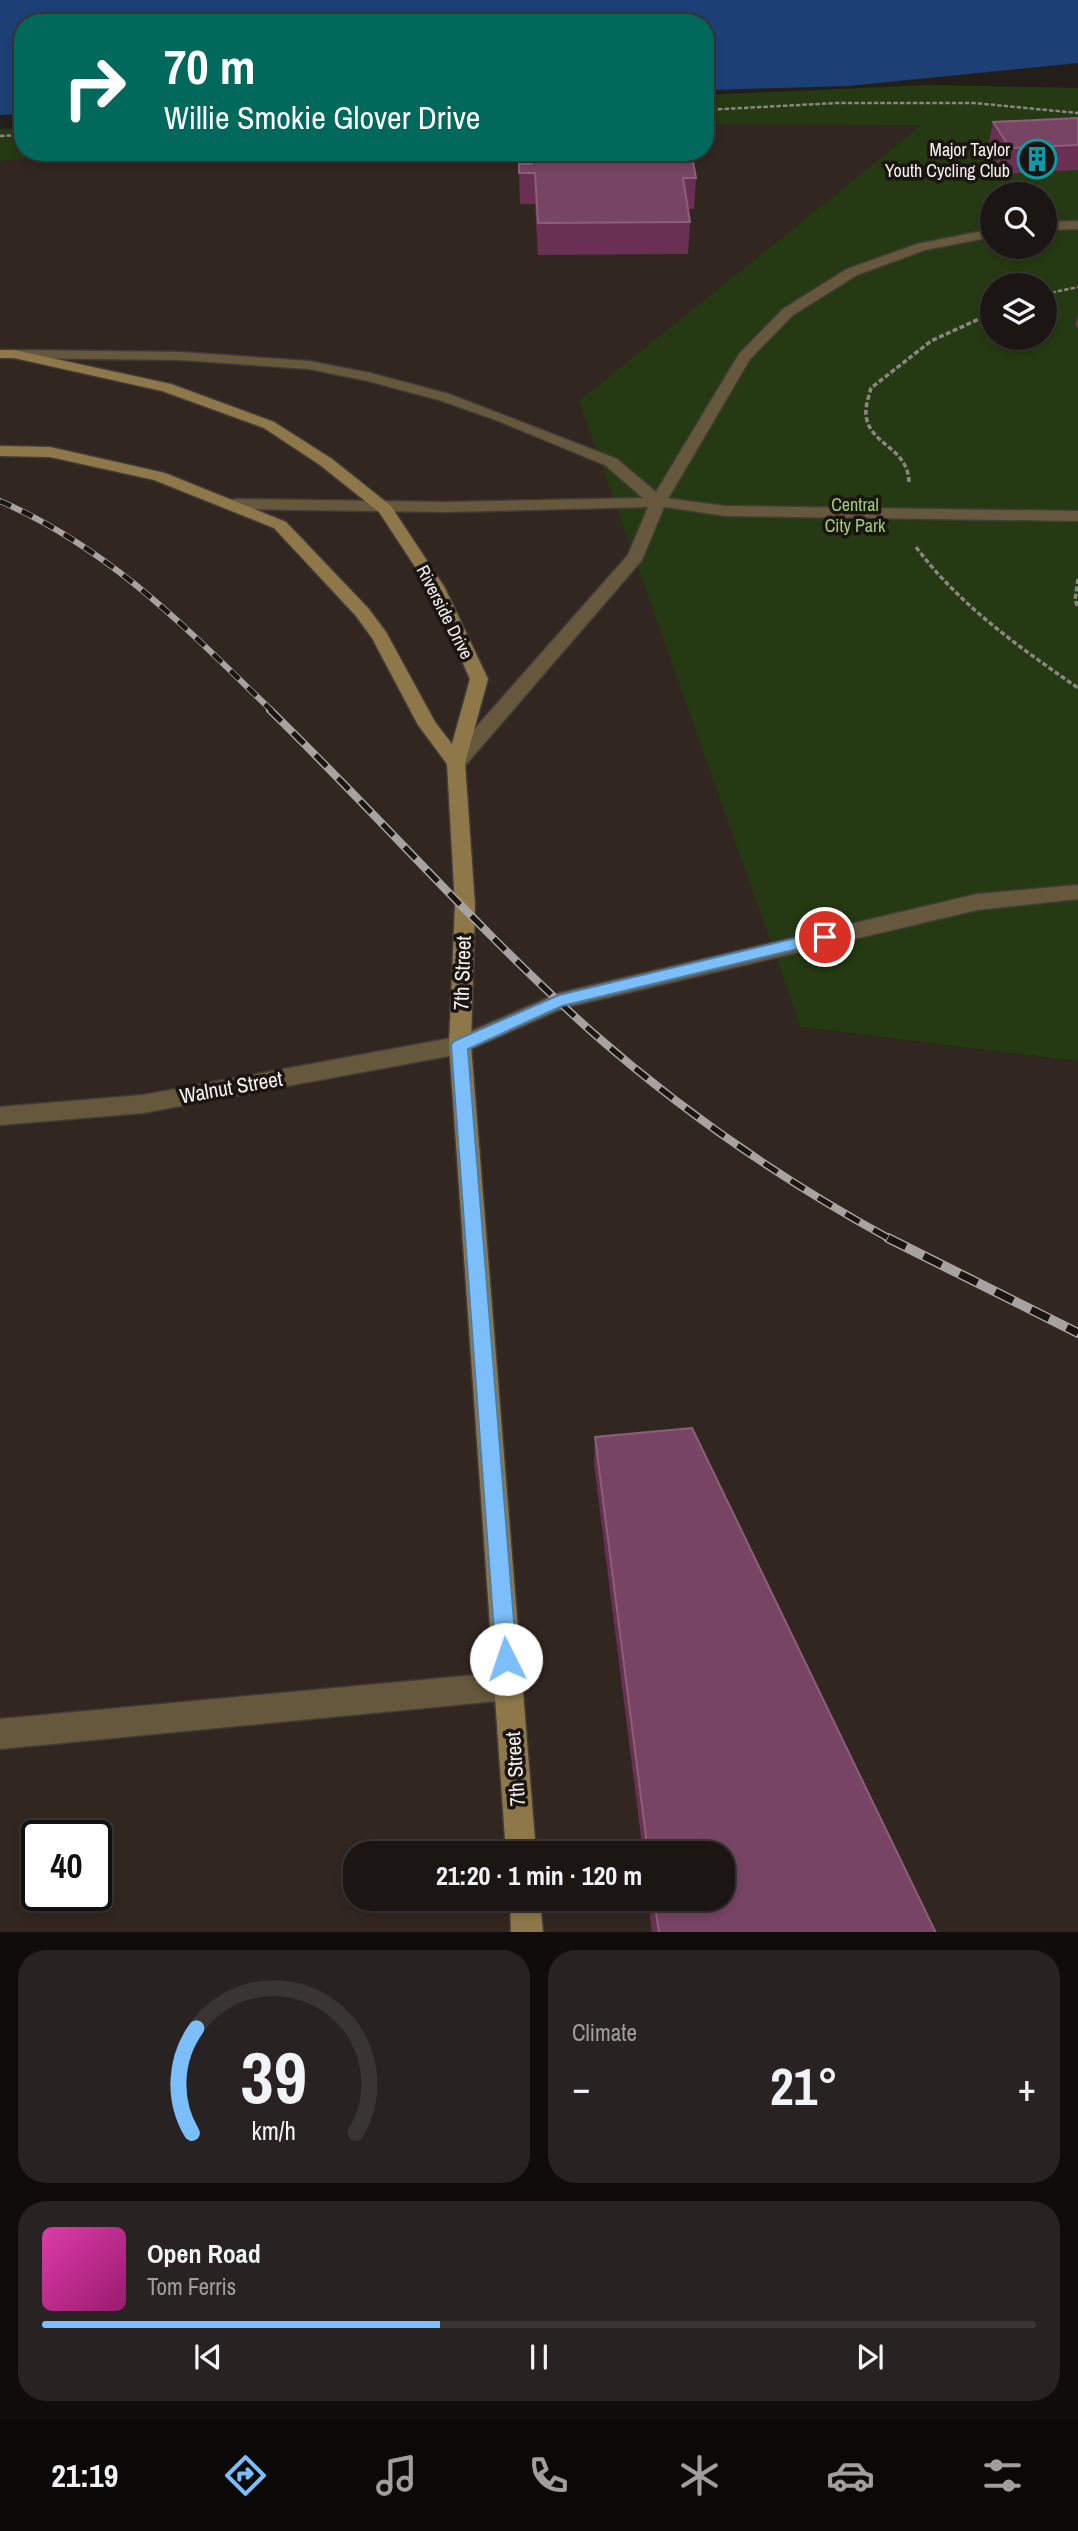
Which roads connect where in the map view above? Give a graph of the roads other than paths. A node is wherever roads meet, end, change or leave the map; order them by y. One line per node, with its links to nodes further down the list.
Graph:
1 (1078, 225): 2 (street)
2 (1057, 226)
3 (980, 235): 6 (street)
4 (7, 354): 6 (street); 8 (street, Riverside Drive)
5 (0, 451): 7 (street)
6 (658, 502): 8 (street); 9 (street); 10 (street)
7 (234, 505): 8 (street); 10 (street)
8 (385, 509): 10 (street, Riverside Drive)
9 (1078, 516)
10 (456, 763): 12 (street, 7th Street)
11 (1078, 892): 12 (street, Walnut Street)
12 (460, 1045): 13 (street, Walnut Street); 14 (street, 7th Street)
13 (0, 1116)
14 (509, 1686): 15 (street); 16 (street, 7th Street)
15 (0, 1734)
16 (520, 1841)
17 (525, 1911): 18 (street)
18 (527, 1932)

